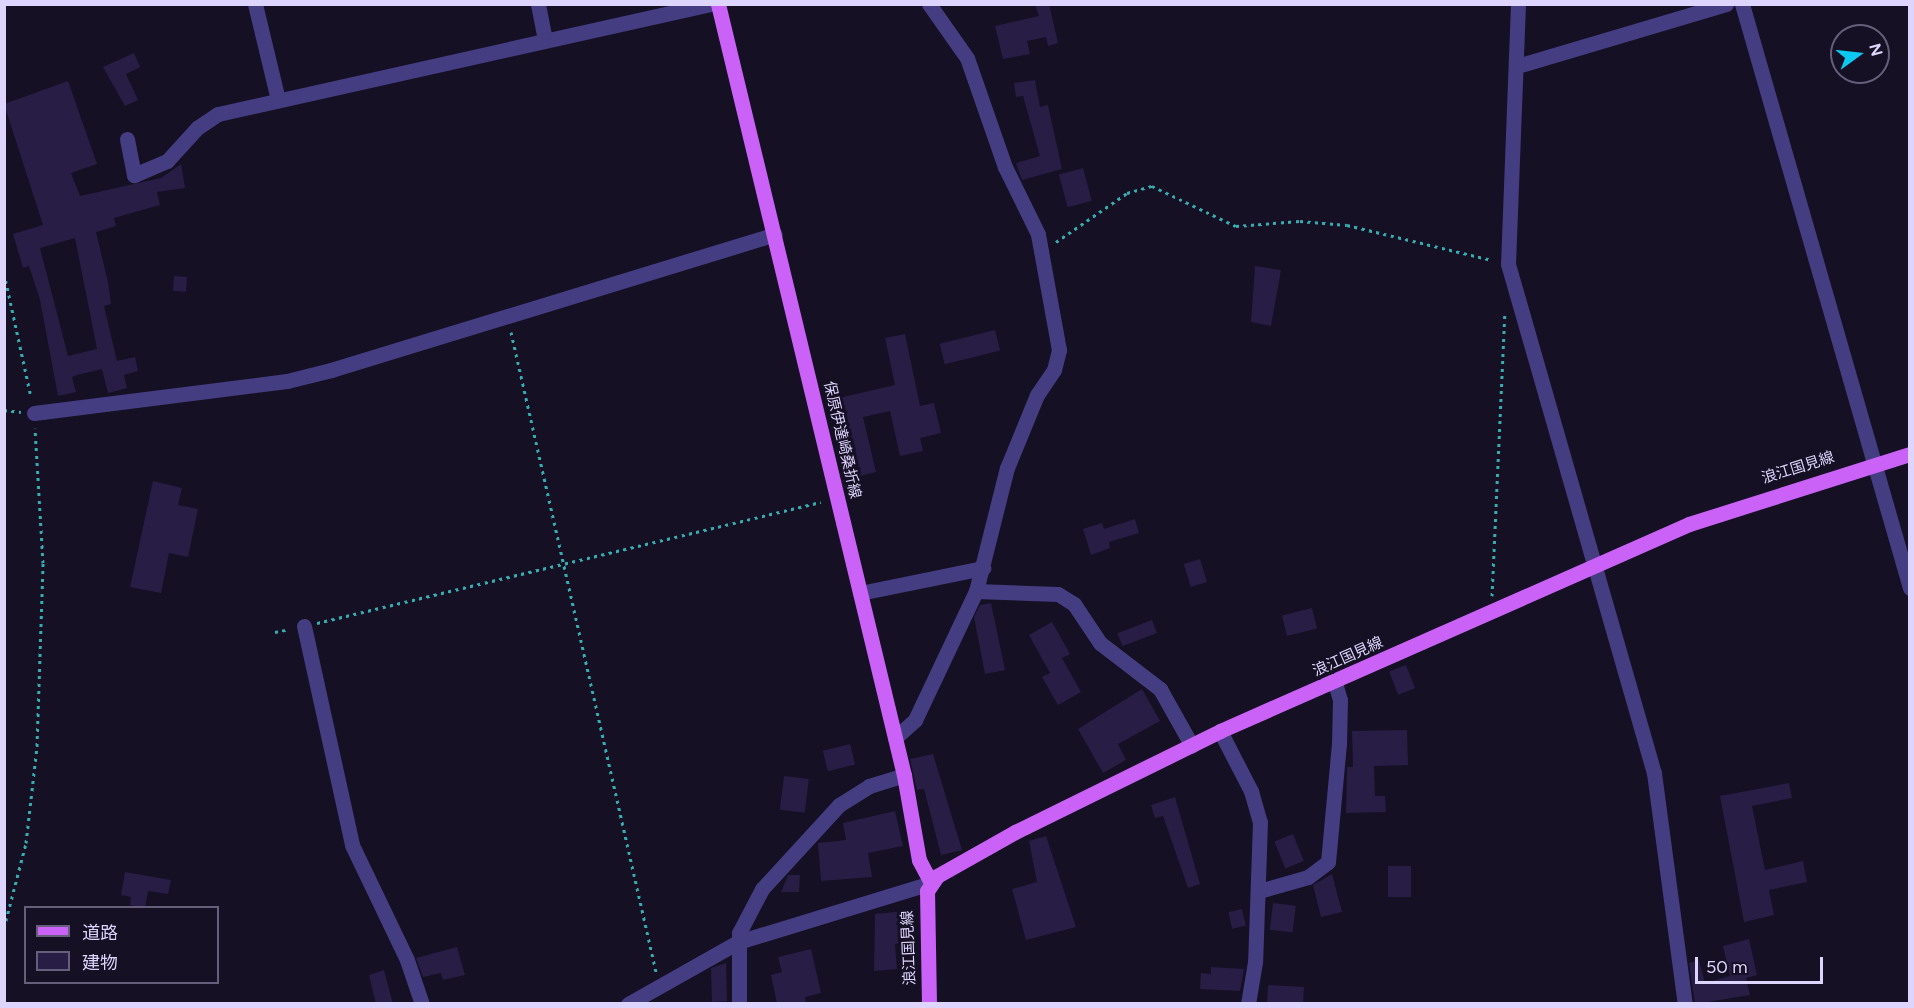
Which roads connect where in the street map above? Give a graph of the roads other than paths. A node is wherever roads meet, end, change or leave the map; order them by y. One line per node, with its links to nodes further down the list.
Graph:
1 (255, 4): 11 (street)
2 (537, 4): 9 (street)
3 (710, 4): 9 (street)
4 (718, 4): 13 (main road, 保原伊達崎桑折線)
5 (929, 4): 18 (street)
6 (1518, 4): 10 (street)
7 (1726, 4): 10 (street)
8 (1742, 4): 16 (street)
9 (545, 40): 11 (street)
10 (1517, 66): 17 (street)
11 (278, 100): 12 (street)
12 (127, 139)
13 (775, 234): 14 (street); 21 (main road, 保原伊達崎桑折線)
14 (34, 413)
15 (1910, 454): 16 (main road, 浪江国見線)
16 (1874, 464): 17 (main road, 浪江国見線); 19 (street)
17 (1596, 567): 23 (main road, 浪江国見線); 36 (street)
18 (983, 568): 20 (street); 21 (street)
19 (1910, 588)
20 (976, 591): 25 (street); 26 (street)
21 (860, 593): 25 (main road, 保原伊達崎桑折線)
22 (304, 626): 31 (street)
23 (1335, 683): 24 (main road, 浪江国見線); 29 (street)
24 (1220, 731): 26 (main road, 浪江国見線); 29 (street)
25 (895, 738): 27 (main road, 保原伊達崎桑折線)
26 (1192, 746): 28 (main road, 浪江国見線)
27 (904, 775): 28 (main road, 保原伊達崎桑折線); 30 (street)
28 (931, 883): 30 (street); 34 (main road, 浪江国見線)
29 (1259, 891): 35 (street)
30 (738, 942): 32 (street); 33 (street)
31 (422, 1004)
32 (628, 1004)
33 (739, 1004)
34 (929, 1004)
35 (1248, 1004)
36 (1685, 1004)

